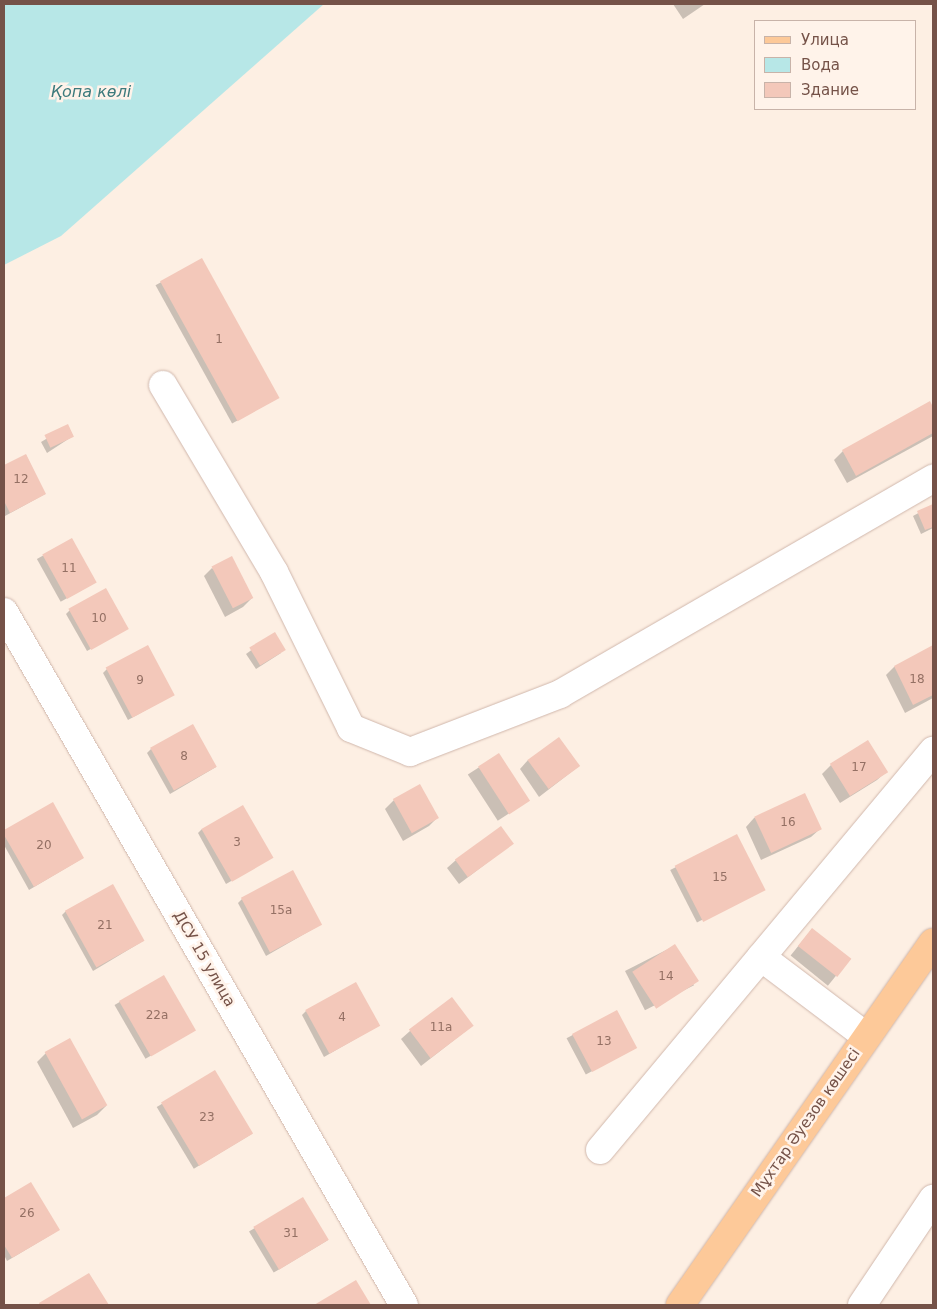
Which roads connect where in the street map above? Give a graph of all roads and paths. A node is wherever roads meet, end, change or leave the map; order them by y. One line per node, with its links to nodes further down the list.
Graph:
1 (164, 385): 2 (lane)
2 (933, 479)
3 (4, 612): 10 (lane, ДСУ 15 улица)
4 (933, 751): 6 (lane)
5 (933, 942): 7 (main road, Мұхтар Әуезов көшесі)
6 (761, 957): 7 (lane); 8 (lane)
7 (866, 1036): 11 (main road, Мұхтар Әуезов көшесі)
8 (600, 1150)
9 (933, 1199): 12 (lane)
10 (404, 1305)
11 (680, 1305)
12 (862, 1305)

